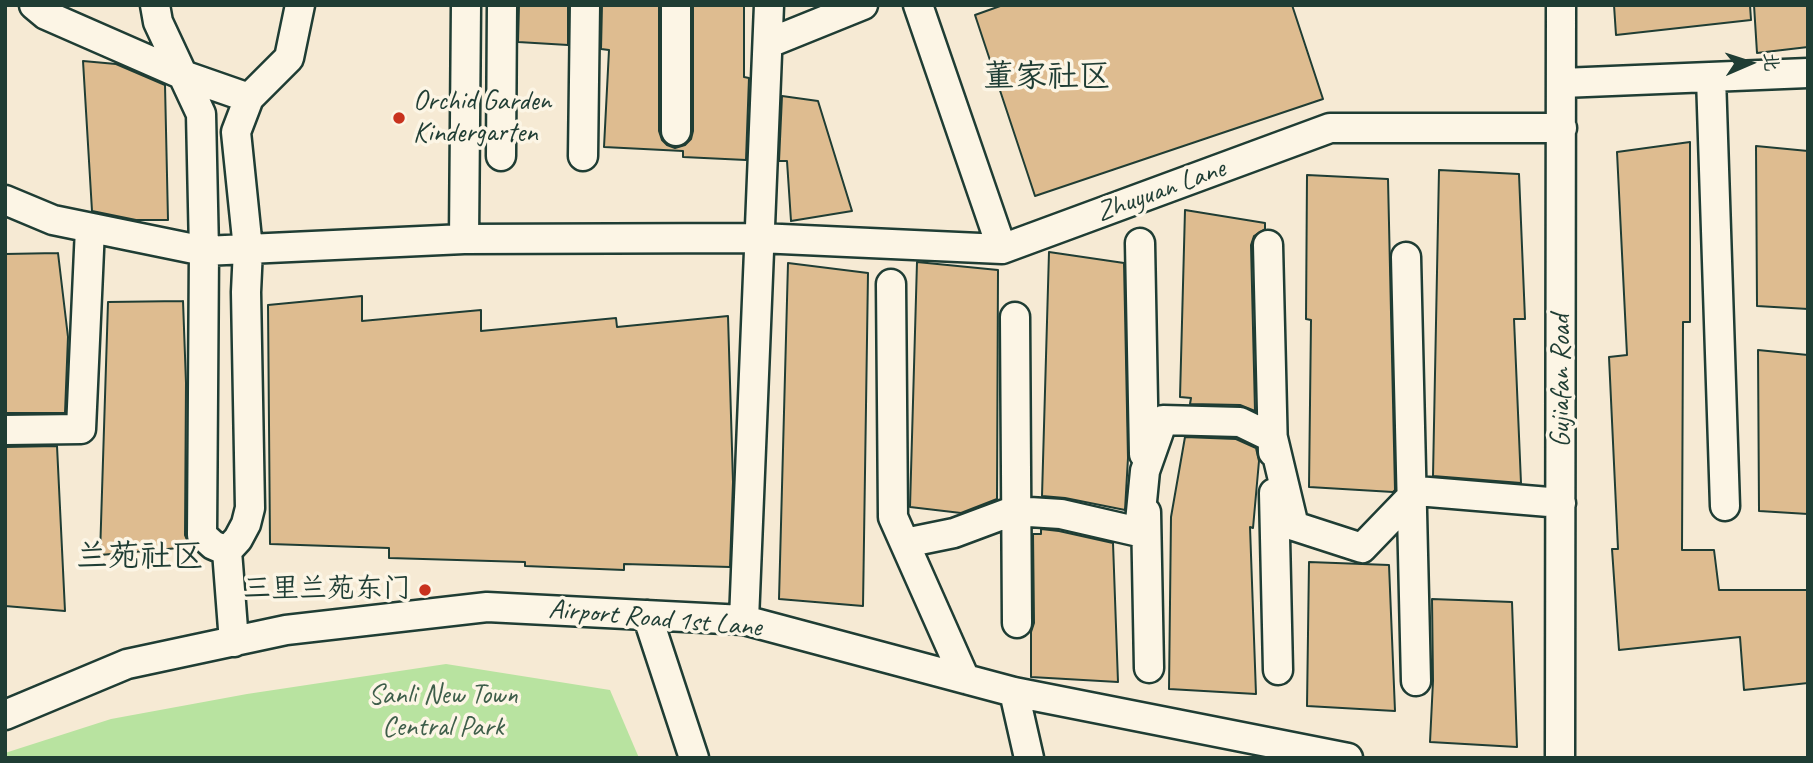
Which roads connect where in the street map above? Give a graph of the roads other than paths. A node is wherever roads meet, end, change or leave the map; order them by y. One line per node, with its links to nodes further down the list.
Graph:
1 (34, 5): 14 (street)
2 (155, 5): 14 (street)
3 (300, 5): 17 (street)
4 (466, 5): 25 (street)
5 (502, 5): 20 (street)
6 (585, 5): 21 (street)
7 (676, 5): 19 (street)
8 (769, 5): 12 (street)
9 (863, 5): 12 (street)
10 (918, 5): 29 (street)
11 (1561, 5): 16 (street, Gujiafan Road)
12 (769, 43): 24 (street)
13 (1808, 73): 15 (street)
14 (183, 75): 17 (street); 30 (street)
15 (1711, 77): 16 (street); 39 (street)
16 (1562, 83): 18 (street, Gujiafan Road)
17 (249, 98): 28 (street)
18 (1562, 128): 29 (street, Zhuyuan Lane); 38 (street, Gujiafan Road)
19 (676, 131)
20 (501, 156)
21 (583, 156)
22 (5, 200): 23 (street, Zhuyuan Lane)
23 (90, 228): 30 (street, Zhuyuan Lane); 34 (street)
24 (759, 238): 25 (street, Zhuyuan Lane); 29 (street, Zhuyuan Lane); 44 (street)
25 (464, 240): 28 (street, Zhuyuan Lane)
26 (1140, 243): 36 (street)
27 (1268, 245): 35 (street)
28 (248, 249): 30 (street, Zhuyuan Lane); 42 (street)
29 (1002, 249)
30 (204, 251): 42 (street)
31 (1406, 257): 37 (street)
32 (891, 284): 41 (street)
33 (1016, 317): 40 (street)
34 (5, 430)
35 (1273, 438): 36 (street); 37 (street); 48 (street)
36 (1145, 471): 40 (street); 47 (street)
37 (1412, 497): 38 (street); 50 (street)
38 (1561, 503): 56 (street, Gujiafan Road)
39 (1725, 506)
40 (1018, 511): 41 (street); 45 (street)
41 (905, 543): 49 (street)
42 (227, 551): 46 (street)
43 (647, 615): 44 (street, Airport Road 1st Lane); 46 (street, Airport Road 1st Lane); 53 (street)
44 (744, 620): 49 (street, Airport Road 1st Lane)
45 (1017, 623)
46 (234, 642): 52 (street, Airport Road 1st Lane)
47 (1149, 668)
48 (1278, 670)
49 (965, 679): 51 (street, Airport Road 1st Lane)
50 (1416, 681)
51 (1014, 692): 54 (street); 55 (street, Airport Road 1st Lane)
52 (5, 715)
53 (694, 758)
54 (1029, 758)
55 (1348, 758)
56 (1560, 758)

